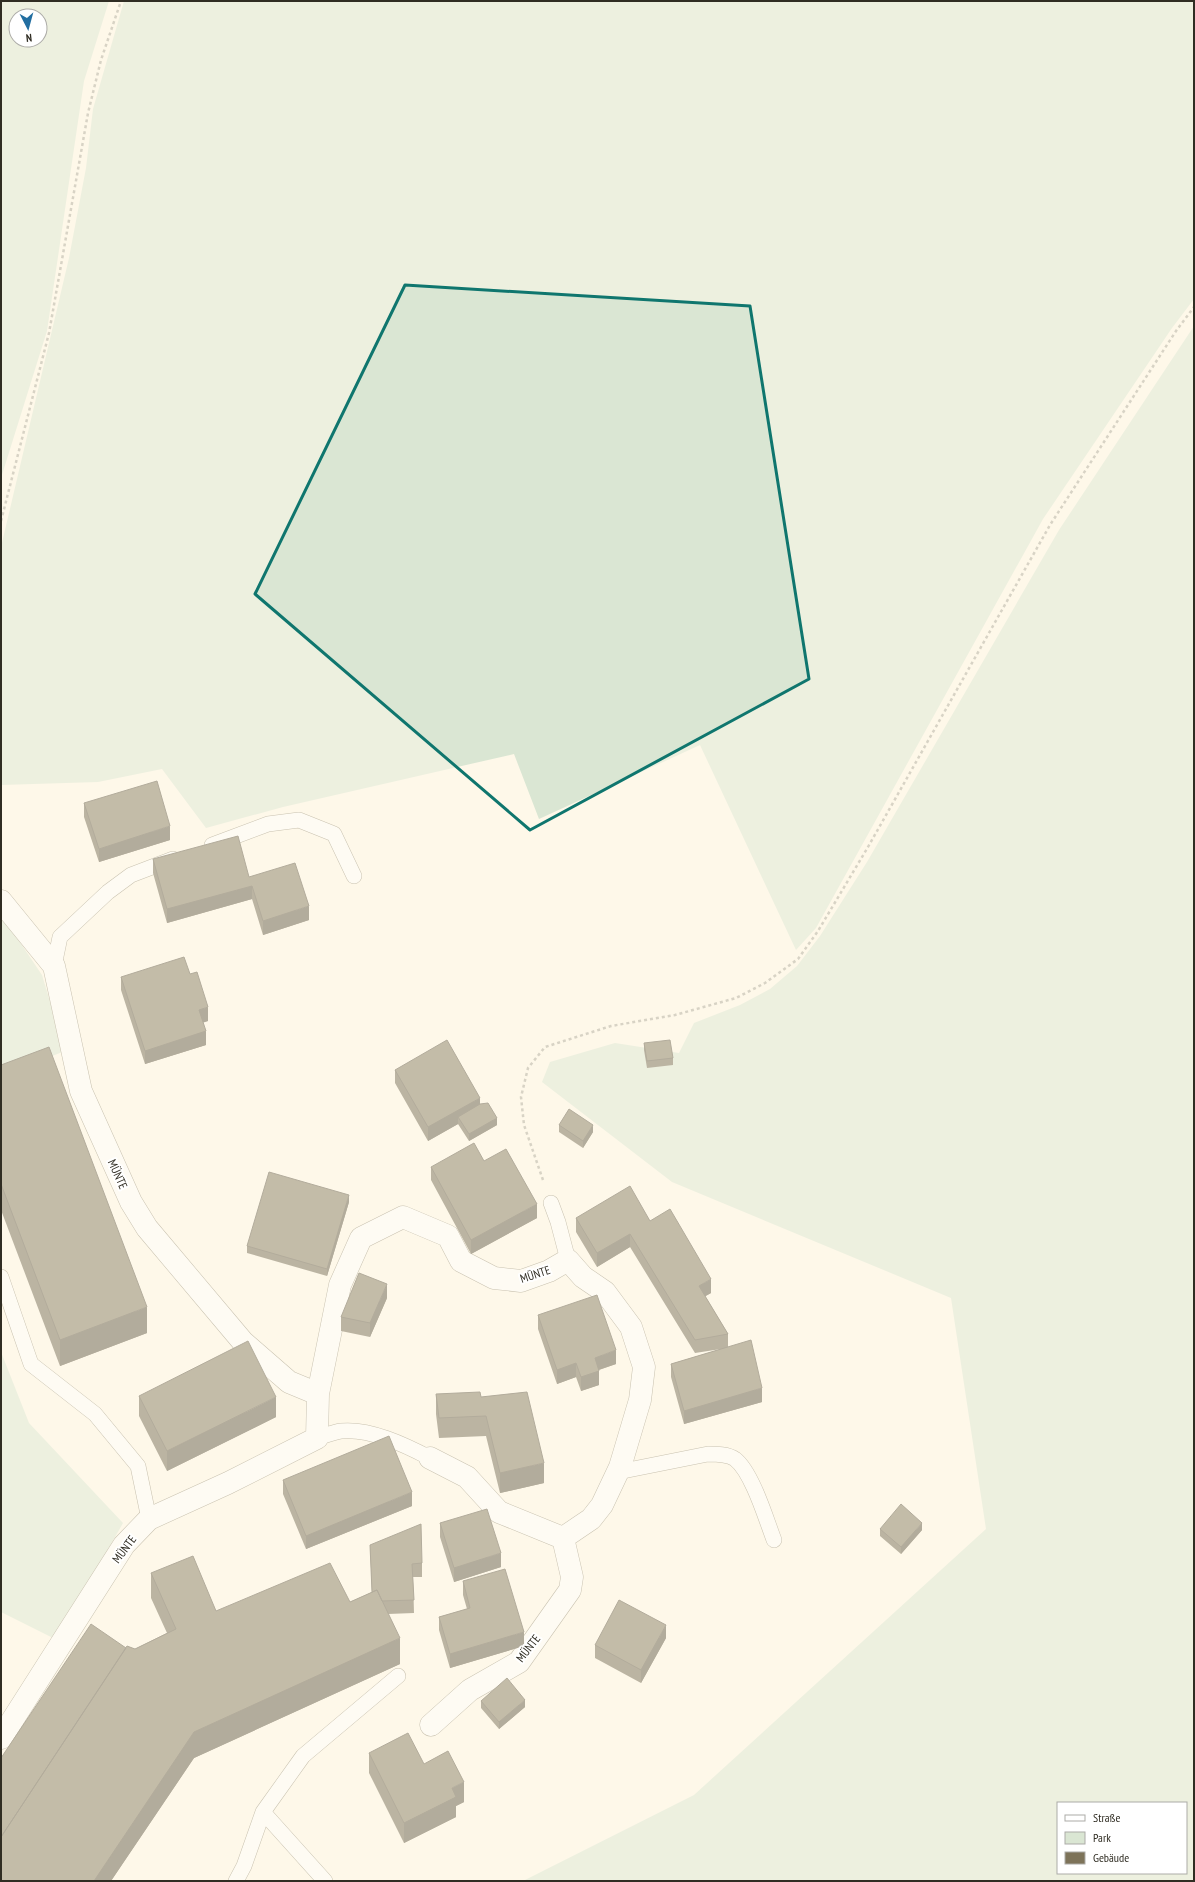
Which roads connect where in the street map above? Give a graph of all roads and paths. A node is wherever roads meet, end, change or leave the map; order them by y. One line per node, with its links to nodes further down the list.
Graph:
1 (121, 1): 3 (path)
2 (1194, 307): 7 (path)
3 (1, 521)
4 (354, 876): 6 (lane)
5 (1, 901): 6 (street, MÜNTE)
6 (54, 966): 10 (street, MÜNTE)
7 (552, 1203): 8 (lane)
8 (568, 1260): 10 (street, MÜNTE); 13 (street)
9 (1, 1277): 14 (lane)
10 (318, 1394): 11 (street, MÜNTE)
11 (317, 1438): 12 (lane, MÜNTE); 14 (street, MÜNTE)
12 (430, 1458): 15 (street, MÜNTE)
13 (618, 1472): 15 (street); 16 (lane)
14 (150, 1519): 19 (street, MÜNTE)
15 (563, 1538): 18 (street, MÜNTE)
16 (774, 1540)
17 (398, 1676): 20 (lane)
18 (431, 1725)
19 (1, 1738)
20 (263, 1812): 21 (lane); 22 (lane)
21 (236, 1881)
22 (324, 1881)

